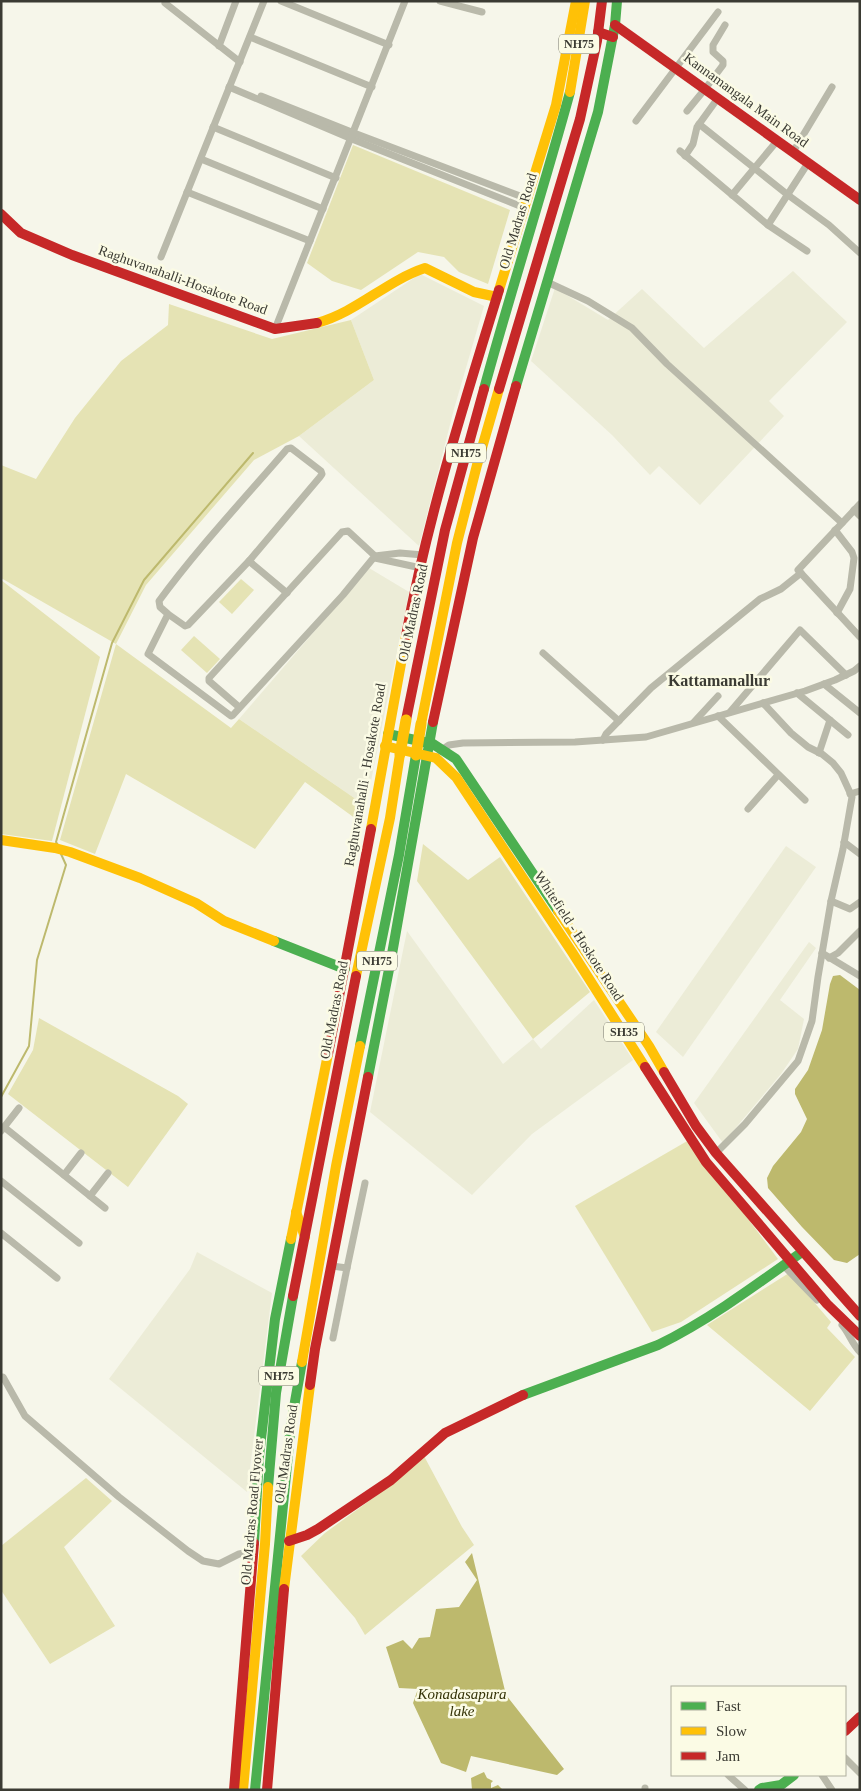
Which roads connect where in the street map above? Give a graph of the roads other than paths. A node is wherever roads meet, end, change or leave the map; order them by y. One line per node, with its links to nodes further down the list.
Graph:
1 (236, 1): 18 (street)
2 (264, 1): 16 (street)
3 (281, 1): 17 (street)
4 (406, 1): 17 (street)
5 (440, 1): 11 (street)
6 (576, 1): 21 (main road, Raghuvanahalli - Hosakote Road)
7 (585, 1): 21 (main road, Old Madras Road / NH75)
8 (602, 1): 15 (main road, NH75)
9 (617, 1): 14 (main road, Old Madras Road)
10 (165, 3): 18 (street)
11 (482, 12)
12 (718, 12): 20 (street)
13 (725, 25): 25 (street)
14 (614, 31): 15 (main road, Kannamangala Main Road); 20 (main road, Kannamangala Main Road); 50 (main road, Old Madras Road)
15 (598, 32): 86 (main road, NH75, bridge)
16 (250, 37): 19 (street); 23 (street)
17 (388, 45): 23 (street)
18 (219, 46): 19 (street)
19 (240, 62): 22 (street)
20 (676, 68): 25 (main road, Kannamangala Main Road); 28 (street)
21 (566, 84): 42 (main road, Raghuvanahalli - Hosakote Road); 115 (main road, Old Madras Road / NH75, bridge)
22 (230, 85): 30 (street); 31 (street)
23 (372, 87): 31 (street)
24 (832, 87): 33 (street)
25 (705, 89): 26 (main road, Kannamangala Main Road); 27 (street)
26 (718, 98): 29 (street); 32 (main road, Kannamangala Main Road)
27 (687, 110)
28 (636, 121)
29 (699, 124): 36 (street); 40 (street)
30 (213, 127): 34 (street); 37 (street)
31 (353, 136): 37 (street); 42 (street)
32 (777, 141): 33 (main road, Kannamangala Main Road); 36 (street)
33 (792, 152): 35 (main road, Kannamangala Main Road)
34 (201, 159): 38 (street); 43 (street)
35 (808, 164): 39 (street); 41 (main road, Kannamangala Main Road)
36 (755, 168): 39 (street); 40 (street)
37 (336, 178): 43 (street)
38 (187, 192): 46 (street); 49 (street)
39 (788, 195): 45 (street); 48 (street)
40 (732, 196): 45 (street)
41 (860, 200)
42 (526, 204): 51 (main road, Raghuvanahalli - Hosakote Road)
43 (323, 209): 46 (street)
44 (1, 214): 52 (main road, Raghuvanahalli-Hosakote Road)
45 (768, 225): 47 (street)
46 (310, 241): 52 (street)
47 (807, 251)
48 (860, 253)
49 (161, 257)
50 (547, 282): 54 (street); 82 (main road, Old Madras Road)
51 (498, 297): 52 (main road, Raghuvanahalli-Hosakote Road); 56 (main road, Raghuvanahalli - Hosakote Road)
52 (275, 329)
53 (858, 510): 54 (street)
54 (842, 523): 55 (street)
55 (835, 530): 60 (street); 62 (street)
56 (423, 555): 57 (street); 59 (main road, Raghuvanahalli - Hosakote Road)
57 (375, 557): 59 (street); 61 (street); 72 (street)
58 (249, 560): 61 (street); 63 (street); 63 (street)
59 (420, 568): 79 (main road, Raghuvanahalli - Hosakote Road)
60 (801, 573): 62 (street); 77 (street)
61 (287, 593): 72 (street)
62 (837, 612): 64 (street)
63 (168, 614): 72 (street)
64 (860, 637)
65 (543, 653): 77 (street)
66 (860, 666): 67 (street)
67 (846, 675): 68 (street); 73 (street)
68 (824, 684): 69 (street); 74 (street)
69 (797, 693): 71 (street); 76 (street)
70 (718, 696): 78 (street)
71 (764, 703): 73 (street); 85 (street)
72 (239, 708)
73 (730, 712): 75 (street)
74 (860, 713)
75 (718, 716): 78 (street); 87 (street)
76 (830, 720): 80 (street); 85 (street)
77 (619, 721): 81 (street)
78 (693, 723): 81 (street)
79 (388, 734): 82 (main road, Whitefield - Hoskote Road / SH35); 83 (main road, Raghuvanahalli - Hosakote Road)
80 (848, 735)
81 (603, 740): 84 (street)
82 (430, 742): 84 (main road, Whitefield - Hoskote Road / SH35); 86 (main road, Old Madras Road)
83 (385, 746): 86 (main road); 100 (main road, Raghuvanahalli - Hosakote Road)
84 (443, 748): 86 (street); 103 (main road, Whitefield - Hoskote Road / SH35)
85 (819, 753): 89 (street)
86 (426, 756): 103 (main road, Whitefield - Hoskote Road / SH35); 119 (main road, Old Madras Road); 126 (main road, NH75)
87 (778, 775): 90 (street); 91 (street)
88 (860, 791): 89 (street)
89 (850, 794): 93 (street)
90 (806, 800)
91 (748, 809)
92 (1, 840): 100 (main road)
93 (844, 842): 94 (street); 95 (street)
94 (860, 854)
95 (831, 901): 96 (street); 98 (street)
96 (860, 902)
97 (860, 931): 99 (street)
98 (822, 953): 99 (street); 106 (street)
99 (829, 958): 101 (street)
100 (344, 969): 113 (main road, Raghuvanahalli - Hosakote Road)
101 (859, 974)
102 (20, 1108): 104 (street)
103 (683, 1116): 106 (main road, Whitefield - Hoskote Road / SH35); 118 (main road, Whitefield - Hoskote Road / SH35)
104 (3, 1129): 108 (street)
105 (81, 1153): 108 (street)
106 (716, 1154): 117 (main road, Whitefield - Hoskote Road / SH35)
107 (108, 1173): 111 (street)
108 (64, 1175): 111 (street)
109 (1, 1181): 116 (street)
110 (364, 1183): 120 (street)
111 (90, 1196): 112 (street)
112 (105, 1208)
113 (296, 1212): 115 (main road); 130 (main road, Raghuvanahalli - Hosakote Road)
114 (1, 1233): 121 (street)
115 (306, 1240): 139 (main road, Old Madras Road Flyover / NH75)
116 (79, 1243)
117 (802, 1252): 118 (main road); 122 (main road, Whitefield - Hoskote Road / SH35)
118 (787, 1263): 123 (main road, Whitefield - Hoskote Road / SH35); 125 (street); 129 (main road)
119 (332, 1266): 120 (street); 127 (main road, Old Madras Road)
120 (347, 1268): 124 (street)
121 (57, 1278)
122 (860, 1316)
123 (860, 1336)
124 (333, 1338)
125 (860, 1352)
126 (300, 1370): 127 (main road); 140 (main road, Old Madras Road Flyover / NH75)
127 (312, 1372): 129 (main road, Old Madras Road)
128 (1, 1377): 130 (street)
129 (290, 1541): 141 (main road, Old Madras Road)
130 (254, 1551): 138 (main road, Raghuvanahalli - Hosakote Road)
131 (860, 1717): 132 (main road)
132 (846, 1730)
133 (846, 1759): 134 (street)
134 (860, 1773)
135 (729, 1776): 142 (street)
136 (793, 1776): 143 (main road)
137 (823, 1776): 144 (street)
138 (234, 1790)
139 (243, 1790)
140 (255, 1790)
141 (267, 1790)
142 (744, 1790)
143 (758, 1790)
144 (832, 1790)

